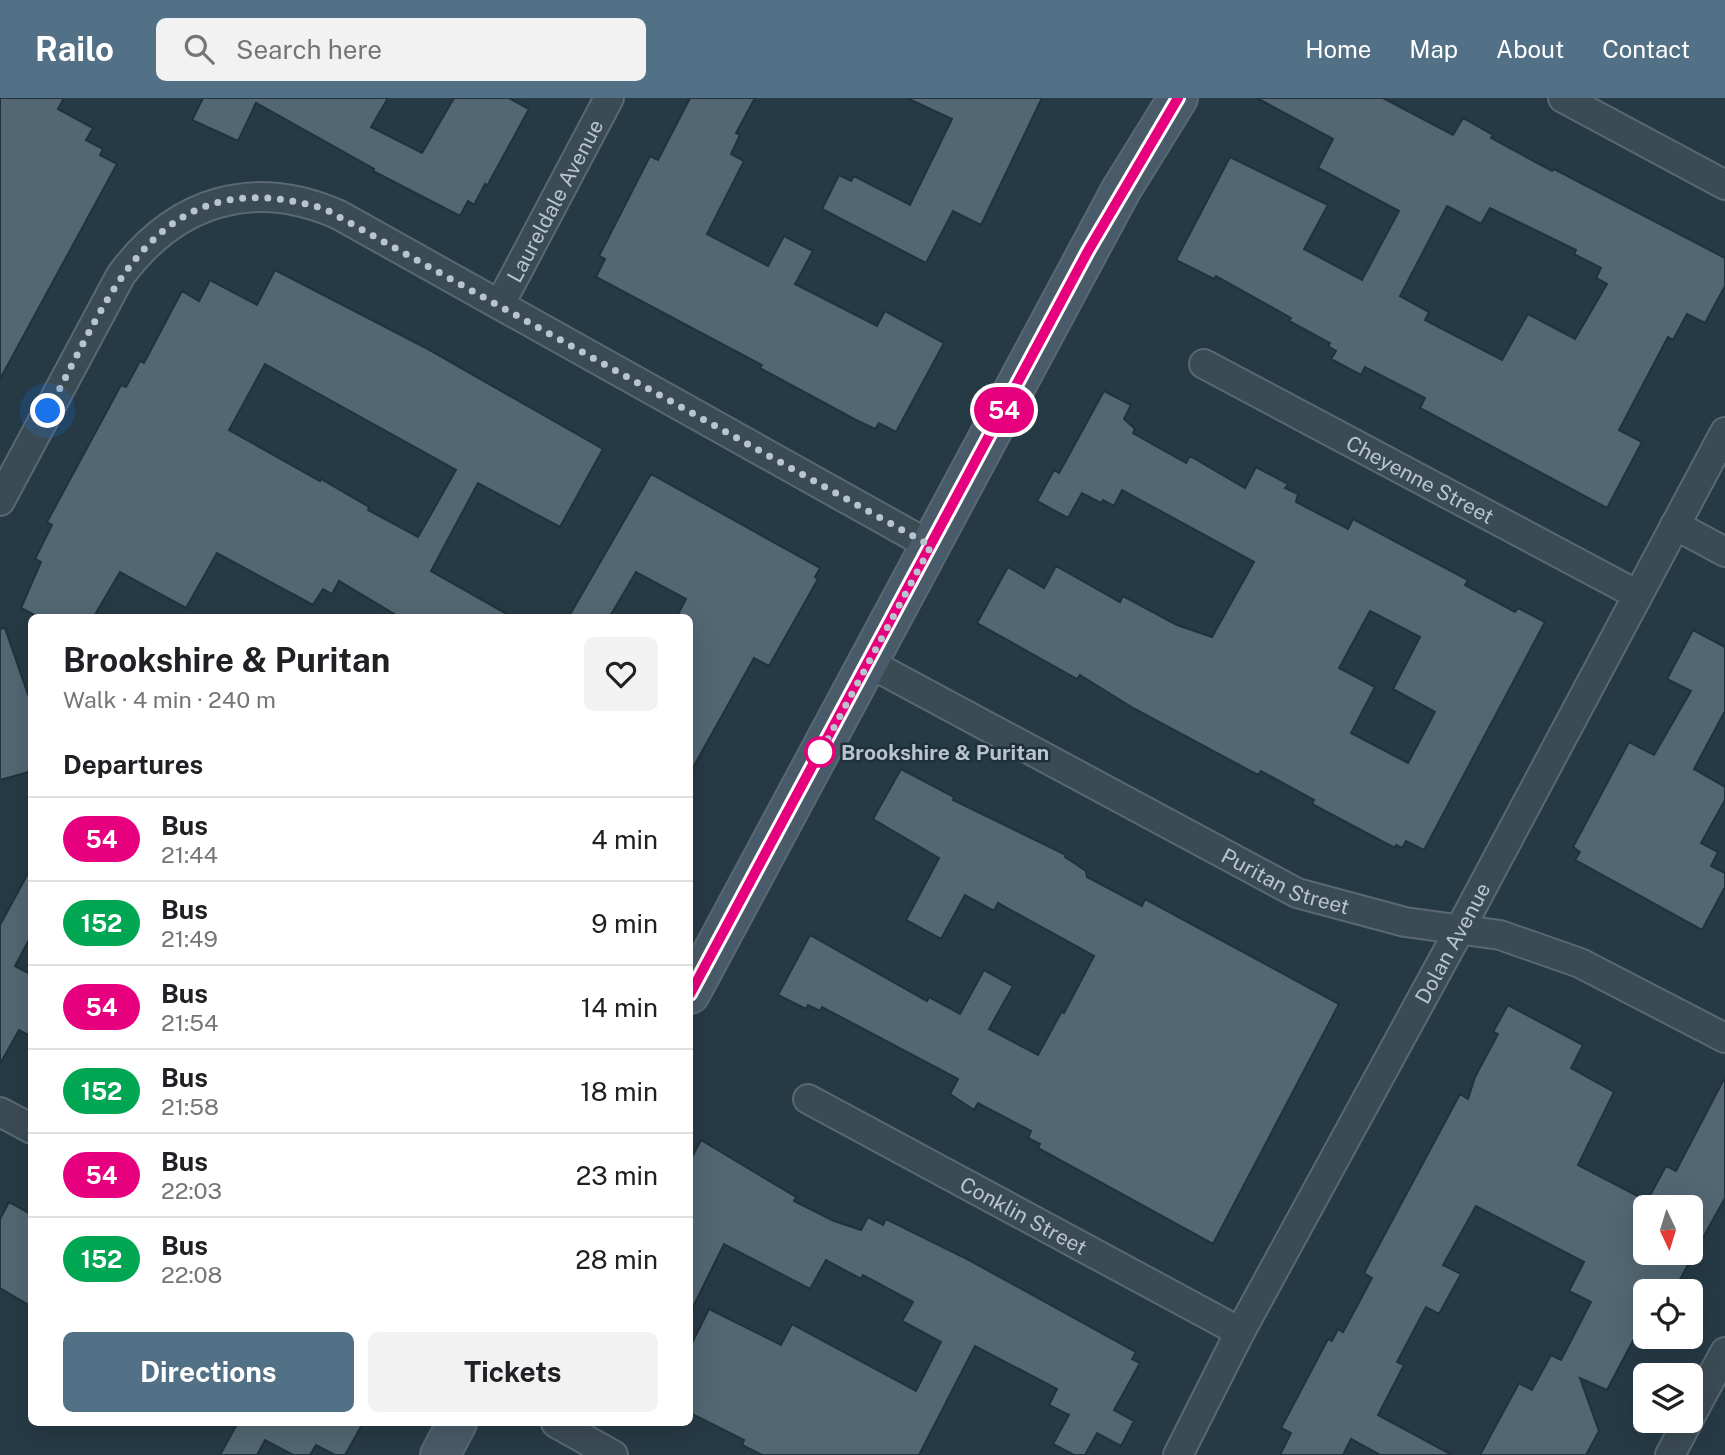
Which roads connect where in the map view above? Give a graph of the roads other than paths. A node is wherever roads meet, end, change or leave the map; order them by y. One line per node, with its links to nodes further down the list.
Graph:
1 (609, 98): 5 (street, Laureldale Avenue)
2 (1178, 98): 10 (street)
3 (1563, 98): 4 (street)
4 (1725, 185)
5 (500, 304): 8 (street); 10 (street)
6 (1204, 364): 12 (street, Cheyenne Street)
7 (1725, 432): 9 (street, Dolan Avenue)
8 (0, 501)
9 (1675, 525): 11 (street); 12 (street, Dolan Avenue)
10 (931, 546): 13 (street)
11 (1725, 552)
12 (1636, 594): 14 (street, Dolan Avenue)
13 (869, 663): 14 (street, Puritan Street); 15 (street)
14 (1460, 929): 16 (street, Puritan Street); 20 (street, Dolan Avenue)
15 (693, 988)
16 (1725, 1038)
17 (808, 1099): 20 (street, Conklin Street)
18 (0, 1112): 19 (street)
19 (28, 1127)
20 (1240, 1332): 28 (street, Dolan Avenue)
21 (1725, 1352): 22 (street)
22 (1703, 1393)
23 (455, 1426): 26 (street)
24 (561, 1426): 27 (street)
25 (1682, 1433): 29 (street)
26 (440, 1455)
27 (613, 1455)
28 (1178, 1455)
29 (1670, 1455)

